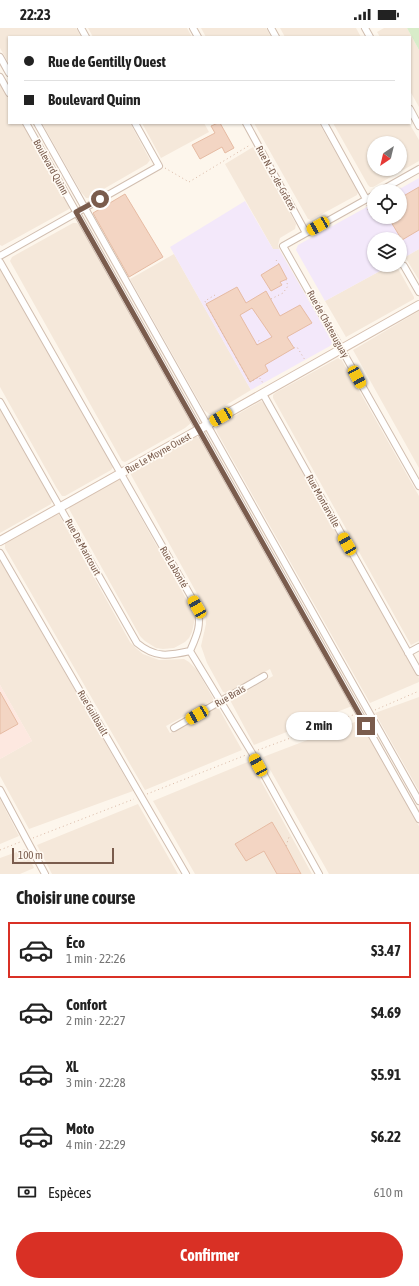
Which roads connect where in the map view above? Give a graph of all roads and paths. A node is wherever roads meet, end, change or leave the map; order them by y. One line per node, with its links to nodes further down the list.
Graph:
1 (0, 57): 2 (street)
2 (8, 71)
3 (0, 77): 4 (street)
4 (8, 91)
5 (411, 111): 11 (street)
6 (27, 124): 19 (street, Boulevard Quinn)
7 (38, 124): 18 (street, Boulevard Quinn)
8 (136, 124): 13 (street)
9 (247, 124): 12 (street, Rue N.-D.-de-Grâces)
10 (325, 124): 16 (street)
11 (419, 126)
12 (256, 142): 13 (path); 20 (street, Rue N.-D.-de-Grâces)
13 (159, 166): 18 (street)
14 (419, 169): 15 (street)
15 (392, 184)
16 (366, 199): 17 (path); 20 (street)
17 (367, 204)
18 (85, 208): 19 (street); 38 (street, Boulevard Quinn)
19 (76, 212): 21 (street); 39 (street, Boulevard Quinn)
20 (306, 233): 34 (street, Rue de Châteauguay)
21 (0, 256)
22 (276, 260): 24 (path)
23 (0, 262): 40 (street, Rue Labonté)
24 (279, 264)
25 (407, 271): 27 (street)
26 (286, 280): 29 (path)
27 (419, 292)
28 (215, 295): 36 (path)
29 (271, 299)
30 (419, 305): 34 (street, Rue Le Moyne Ouest)
31 (260, 338): 32 (path)
32 (257, 345)
33 (294, 348): 35 (path)
34 (342, 349): 35 (street, Rue Le Moyne Ouest); 41 (street, Rue de Châteauguay)
35 (309, 368): 36 (street, Rue Le Moyne Ouest)
36 (265, 392): 38 (street, Rue Le Moyne Ouest); 49 (street, Rue Montarville)
37 (0, 402): 42 (street, Rue De Maricourt)
38 (207, 425): 39 (street, Rue Le Moyne Ouest); 45 (street, Boulevard Quinn)
39 (199, 430): 40 (street, Rue Le Moyne Ouest); 46 (street, Boulevard Quinn)
40 (120, 474): 42 (street, Rue Le Moyne Ouest); 48 (street, Rue Labonté)
41 (419, 486)
42 (60, 507): 43 (street, Rue Le Moyne Ouest); 48 (street, Rue De Maricourt)
43 (0, 541)
44 (0, 553): 70 (street, Rue Guilbault)
45 (285, 562): 46 (street); 62 (street, Boulevard Quinn)
46 (276, 567): 63 (street, Boulevard Quinn)
47 (419, 647): 49 (street)
48 (190, 652): 53 (street)
49 (408, 653): 50 (street, Rue Montarville)
50 (419, 672)
51 (264, 676): 53 (street, Rue Brais)
52 (419, 691): 54 (path)
53 (220, 701): 56 (street, Rue Brais); 64 (street)
54 (372, 711)
55 (356, 713): 57 (path)
56 (174, 728)
57 (254, 752)
58 (245, 755): 60 (path)
59 (0, 790): 69 (street)
60 (145, 794)
61 (134, 799): 65 (path)
62 (419, 801)
63 (419, 819)
64 (296, 833): 67 (path); 71 (street)
65 (30, 839)
66 (20, 842): 68 (path)
67 (286, 846)
68 (0, 850)
69 (45, 874)
70 (186, 874)
71 (319, 874)

